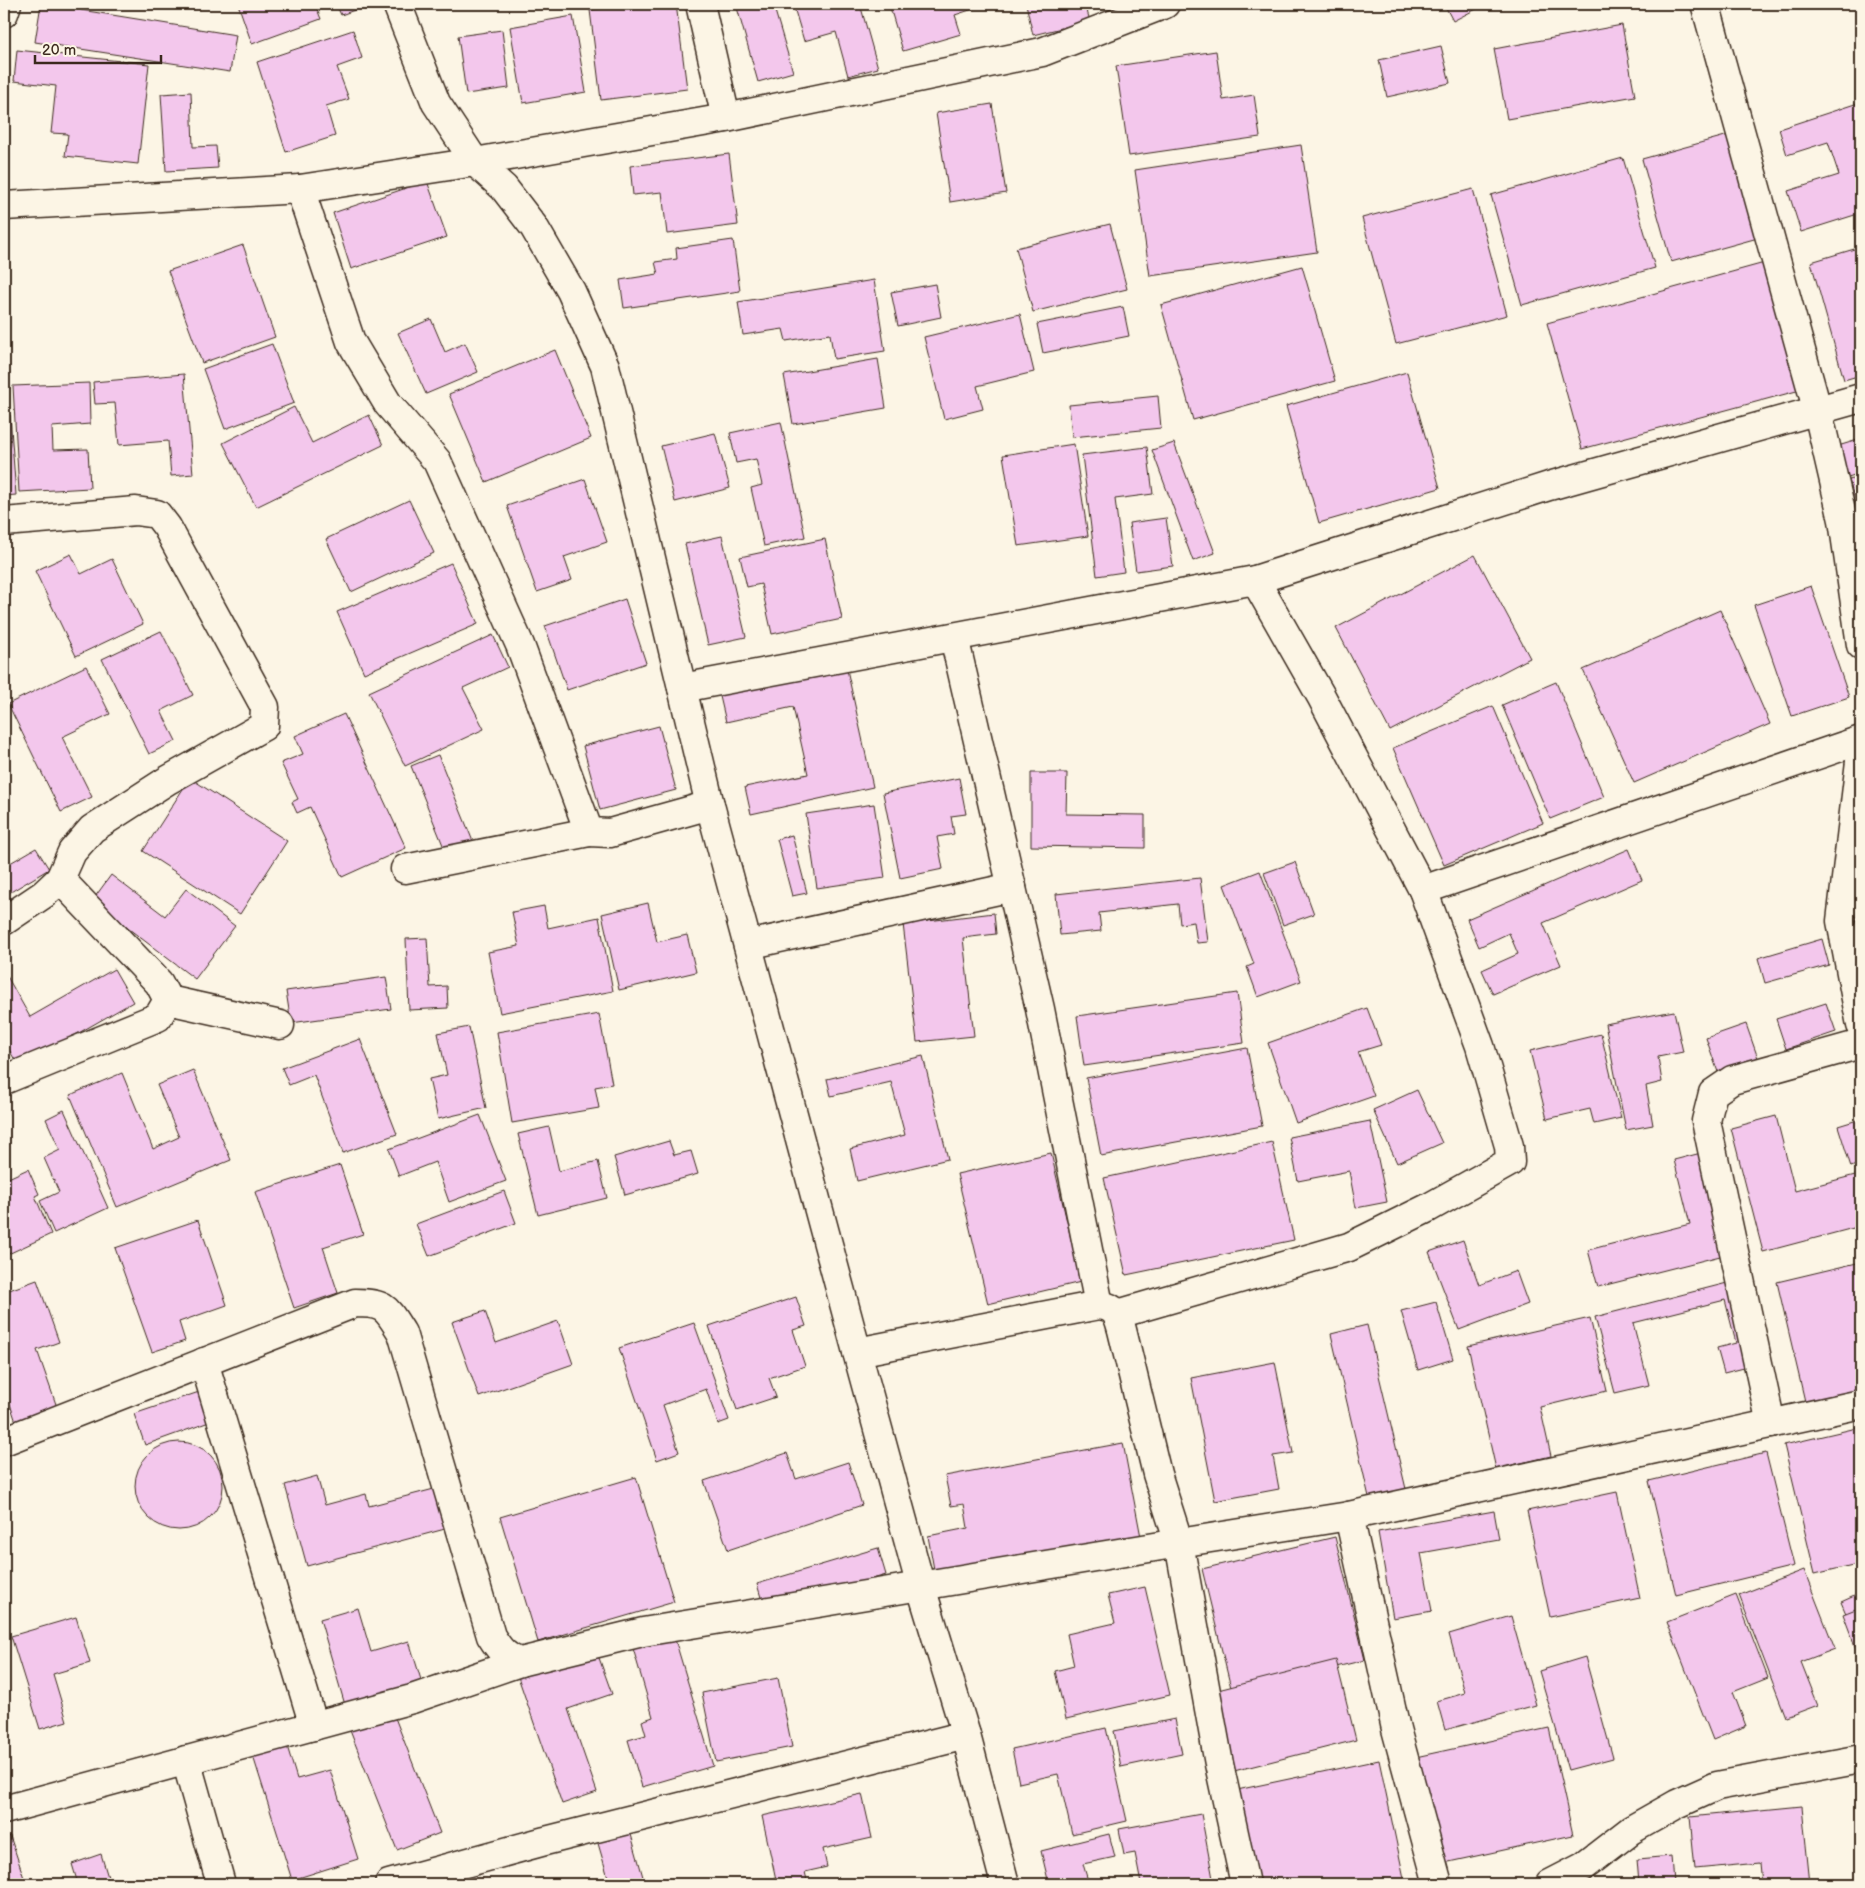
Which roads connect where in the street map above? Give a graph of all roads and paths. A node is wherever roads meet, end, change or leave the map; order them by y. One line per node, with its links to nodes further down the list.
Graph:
1 (7, 4): 6 (street)
2 (397, 4): 9 (street)
3 (700, 4): 8 (street)
4 (1165, 4): 7 (street)
5 (1706, 7): 13 (street)
6 (4, 13)
7 (1116, 13): 8 (street)
8 (726, 118): 9 (street)
9 (475, 162): 10 (street); 18 (street)
10 (300, 189): 11 (street); 22 (street)
11 (4, 206)
12 (1861, 398): 13 (street)
13 (1818, 412): 15 (street); 17 (street)
14 (4, 522): 24 (street)
15 (1255, 580): 16 (street); 26 (street)
16 (954, 638): 18 (street); 25 (street)
17 (1861, 645)
18 (682, 688): 21 (street)
19 (1861, 740): 26 (street)
20 (1861, 753): 29 (street)
21 (710, 805): 22 (street); 28 (street)
22 (589, 832): 23 (street)
23 (405, 869)
24 (60, 879): 27 (street); 30 (street)
25 (1012, 887): 28 (street); 35 (street)
26 (1423, 890): 35 (street)
27 (4, 921)
28 (748, 945): 36 (street)
29 (1858, 990): 32 (street)
30 (168, 1000): 31 (street); 34 (street)
31 (280, 1025)
32 (1861, 1025)
33 (1861, 1044): 39 (street)
34 (4, 1080)
35 (1108, 1309): 36 (street); 42 (street)
36 (857, 1352): 43 (street)
37 (204, 1362): 40 (street); 44 (street); 45 (street)
38 (1861, 1404): 39 (street)
39 (1771, 1424): 41 (street)
40 (4, 1441)
41 (1349, 1516): 42 (street); 54 (street)
42 (1179, 1543): 43 (street); 53 (street)
43 (921, 1587): 44 (street); 46 (street)
44 (520, 1662): 45 (street)
45 (314, 1726): 48 (street)
46 (966, 1735): 51 (street); 52 (street)
47 (1861, 1758): 55 (street)
48 (186, 1760): 49 (street); 50 (street)
49 (4, 1810)
50 (221, 1884)
51 (390, 1884)
52 (1004, 1884)
53 (1245, 1884)
54 (1438, 1884)
55 (1550, 1884)

